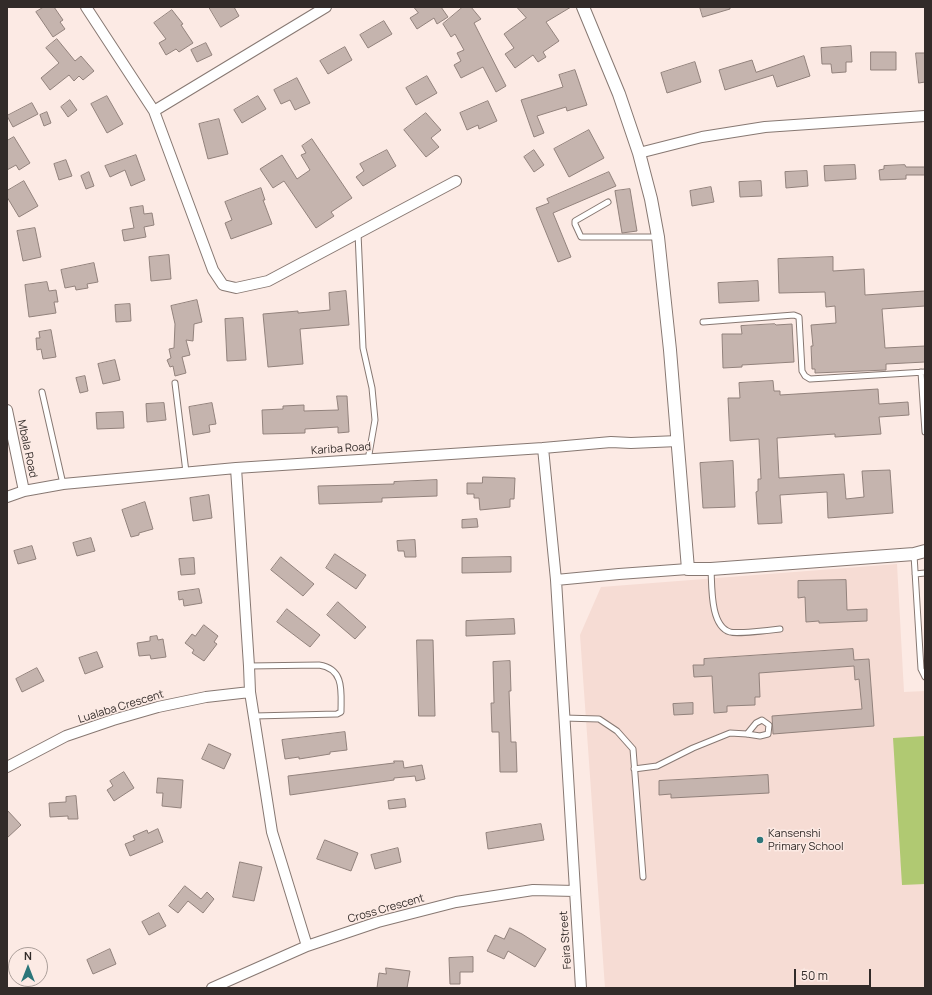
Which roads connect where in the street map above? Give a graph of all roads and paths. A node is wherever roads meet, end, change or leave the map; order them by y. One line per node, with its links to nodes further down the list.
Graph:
1 (86, 7): 4 (street)
2 (326, 7): 4 (street)
3 (584, 7): 6 (street)
4 (154, 111): 9 (street)
5 (925, 116): 6 (street)
6 (639, 153): 10 (street)
7 (456, 181): 9 (street)
8 (608, 202): 10 (lane)
9 (358, 233): 19 (lane)
10 (658, 237): 17 (street)
11 (703, 322): 12 (lane)
12 (923, 372): 16 (lane)
13 (175, 383): 21 (lane)
14 (42, 392): 22 (lane)
15 (7, 410): 23 (street, Mbala Road)
16 (925, 432)
17 (678, 441): 18 (street, Kariba Road); 26 (street)
18 (543, 448): 19 (street, Kariba Road); 30 (street, Feira Street)
19 (368, 460): 20 (street, Kariba Road)
20 (236, 468): 21 (street, Kariba Road); 33 (street)
21 (186, 472): 22 (street, Kariba Road)
22 (63, 484): 23 (street, Kariba Road)
23 (24, 491): 24 (street, Kariba Road)
24 (7, 497)
25 (919, 552): 27 (street); 29 (lane)
26 (688, 569): 27 (street); 30 (street)
27 (711, 569): 31 (lane)
28 (925, 573): 29 (lane)
29 (915, 574): 32 (lane)
30 (556, 580): 37 (street, Feira Street)
31 (780, 629)
32 (922, 652): 34 (lane)
33 (249, 666): 35 (street); 36 (lane)
34 (925, 677)
35 (250, 692): 36 (street); 39 (street, Lualaba Crescent)
36 (254, 716): 43 (street)
37 (563, 718): 40 (lane); 42 (street, Feira Street)
38 (747, 734): 40 (lane)
39 (7, 767)
40 (634, 769): 41 (lane)
41 (643, 877)
42 (575, 891): 43 (street, Cross Crescent); 45 (street, Feira Street)
43 (307, 946): 44 (street, Cross Crescent)
44 (212, 988)
45 (581, 988)

